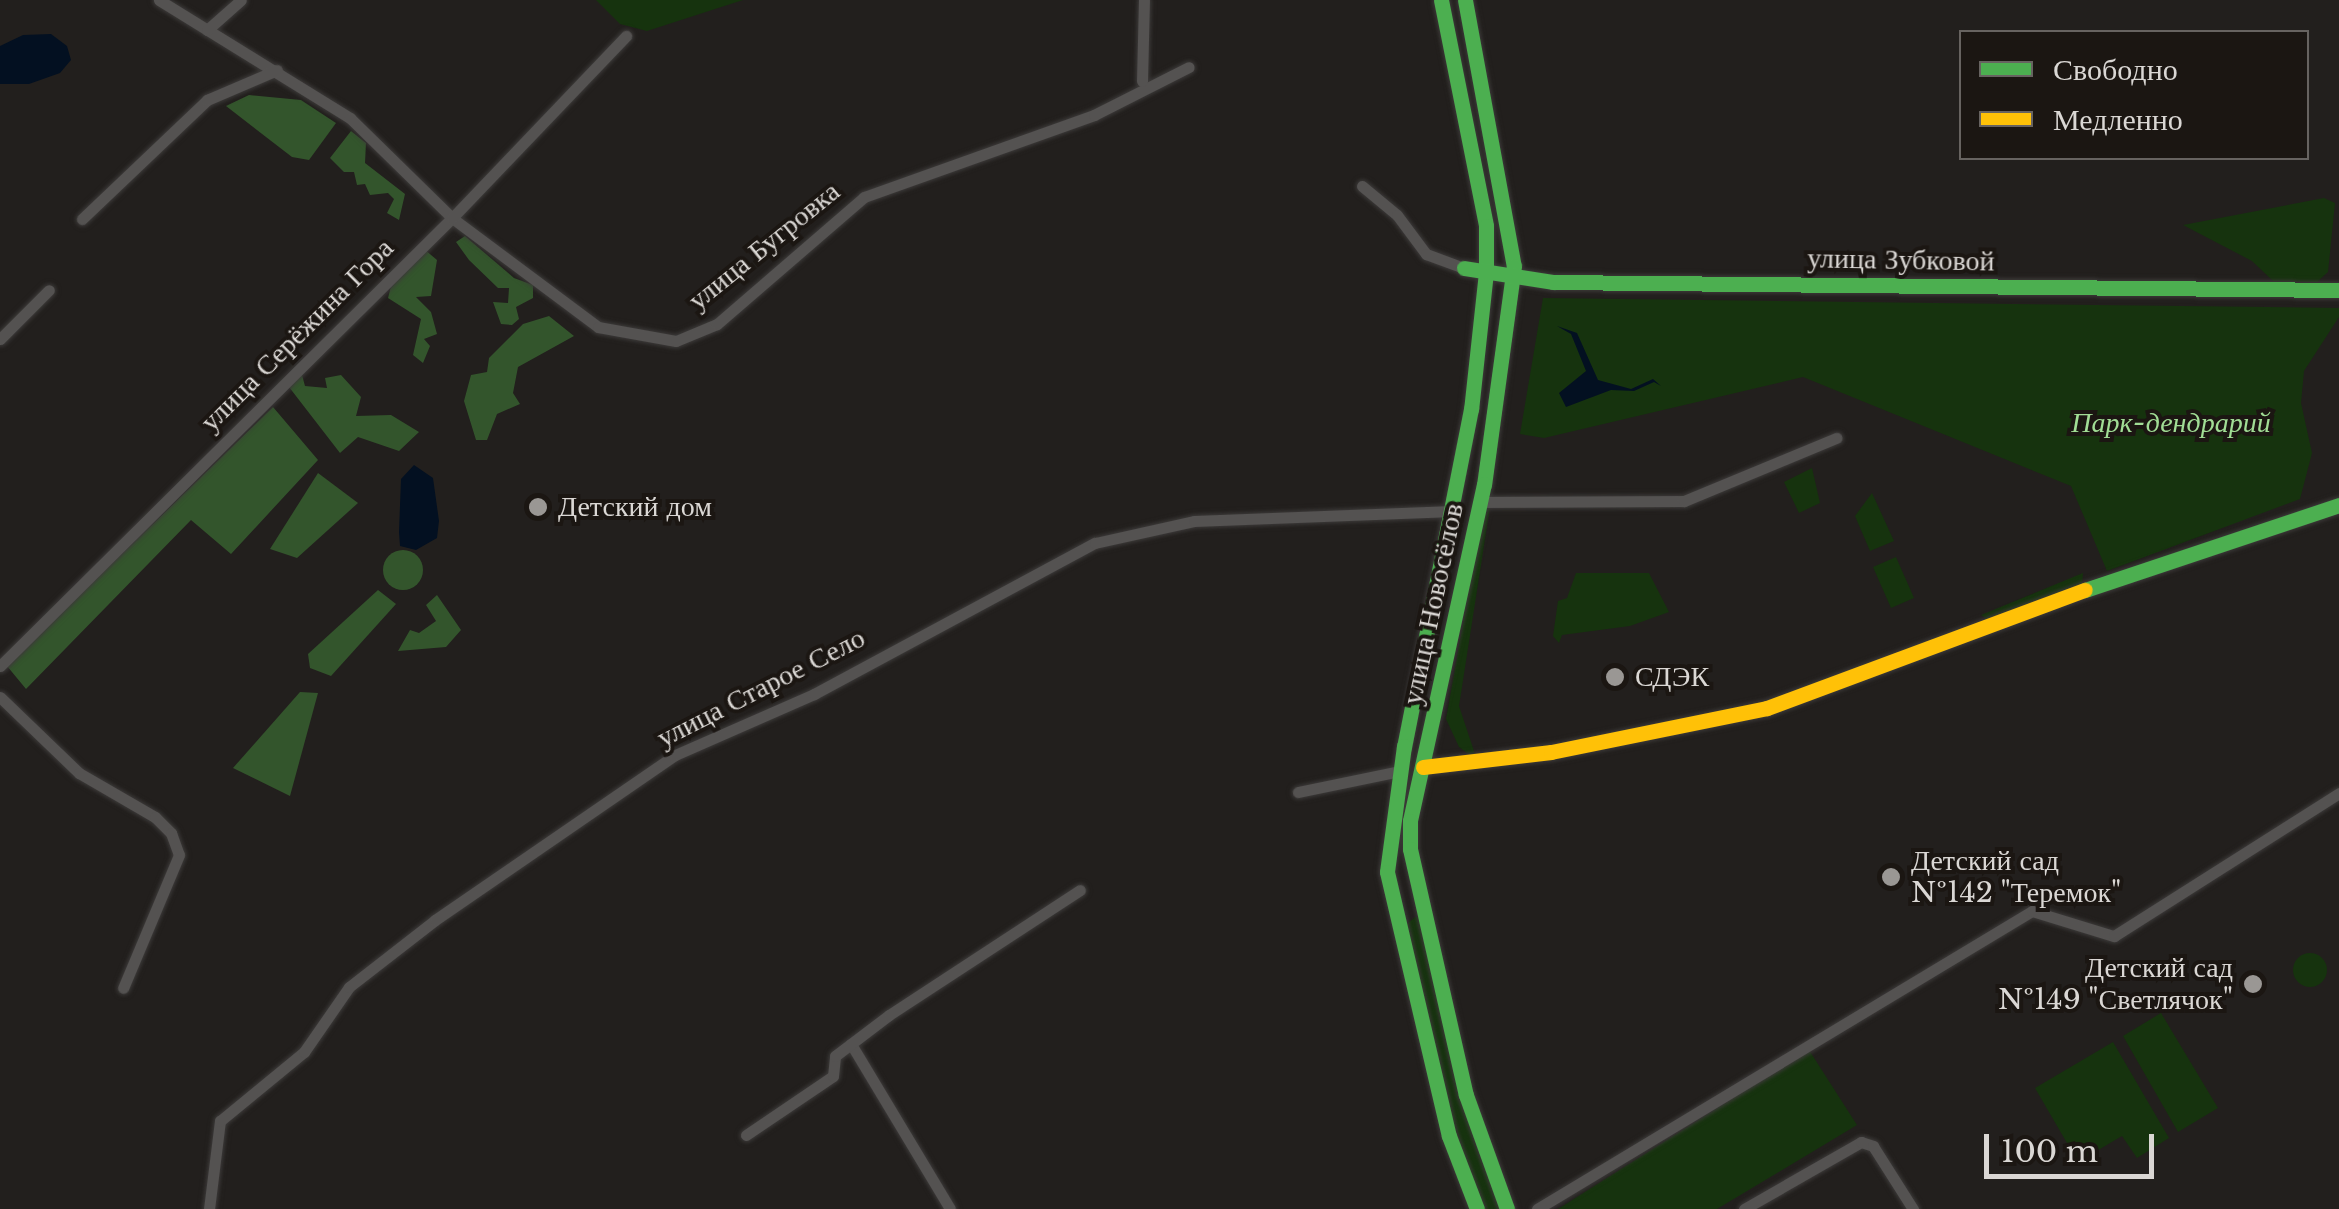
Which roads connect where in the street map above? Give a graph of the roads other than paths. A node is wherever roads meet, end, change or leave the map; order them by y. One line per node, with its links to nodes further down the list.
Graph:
1 (159, 0): 6 (street, улица Бугровка)
2 (241, 0): 6 (street)
3 (1144, 0): 10 (street)
4 (1441, 0): 15 (main road, улица Новосёлов)
5 (1465, 0): 16 (main road, улица Новосёлов)
6 (207, 30): 9 (street, улица Бугровка)
7 (626, 36): 12 (street, улица Серёжина Гора)
8 (1188, 67): 12 (street, улица Бугровка)
9 (277, 70): 12 (street, улица Бугровка); 13 (street)
10 (1142, 81)
11 (1362, 186): 14 (street)
12 (452, 218): 24 (street, улица Серёжина Гора)
13 (82, 219)
14 (1464, 268): 15 (main road, улица Зубковой)
15 (1486, 272): 16 (main road, улица Зубковой); 23 (main road, улица Новосёлов)
16 (1513, 277): 18 (main road, улица Зубковой); 21 (main road, улица Новосёлов)
17 (49, 290): 19 (street)
18 (2339, 290)
19 (0, 339)
20 (1836, 438): 21 (street)
21 (1480, 502): 26 (main road, улица Новосёлов)
22 (2339, 505): 26 (main road)
23 (1453, 511): 27 (main road, улица Новосёлов); 34 (street, улица Старое Село)
24 (0, 666)
25 (0, 697): 31 (street)
26 (1422, 768): 37 (main road, улица Новосёлов)
27 (1400, 771): 28 (street); 36 (main road, улица Новосёлов)
28 (1298, 792)
29 (2339, 793): 38 (street)
30 (1080, 890): 32 (street)
31 (123, 988)
32 (851, 1044): 33 (street); 35 (street)
33 (746, 1135)
34 (209, 1209)
35 (950, 1209)
36 (1476, 1209)
37 (1507, 1209)
38 (1537, 1209)
39 (1744, 1209): 40 (street)
40 (1912, 1209)

